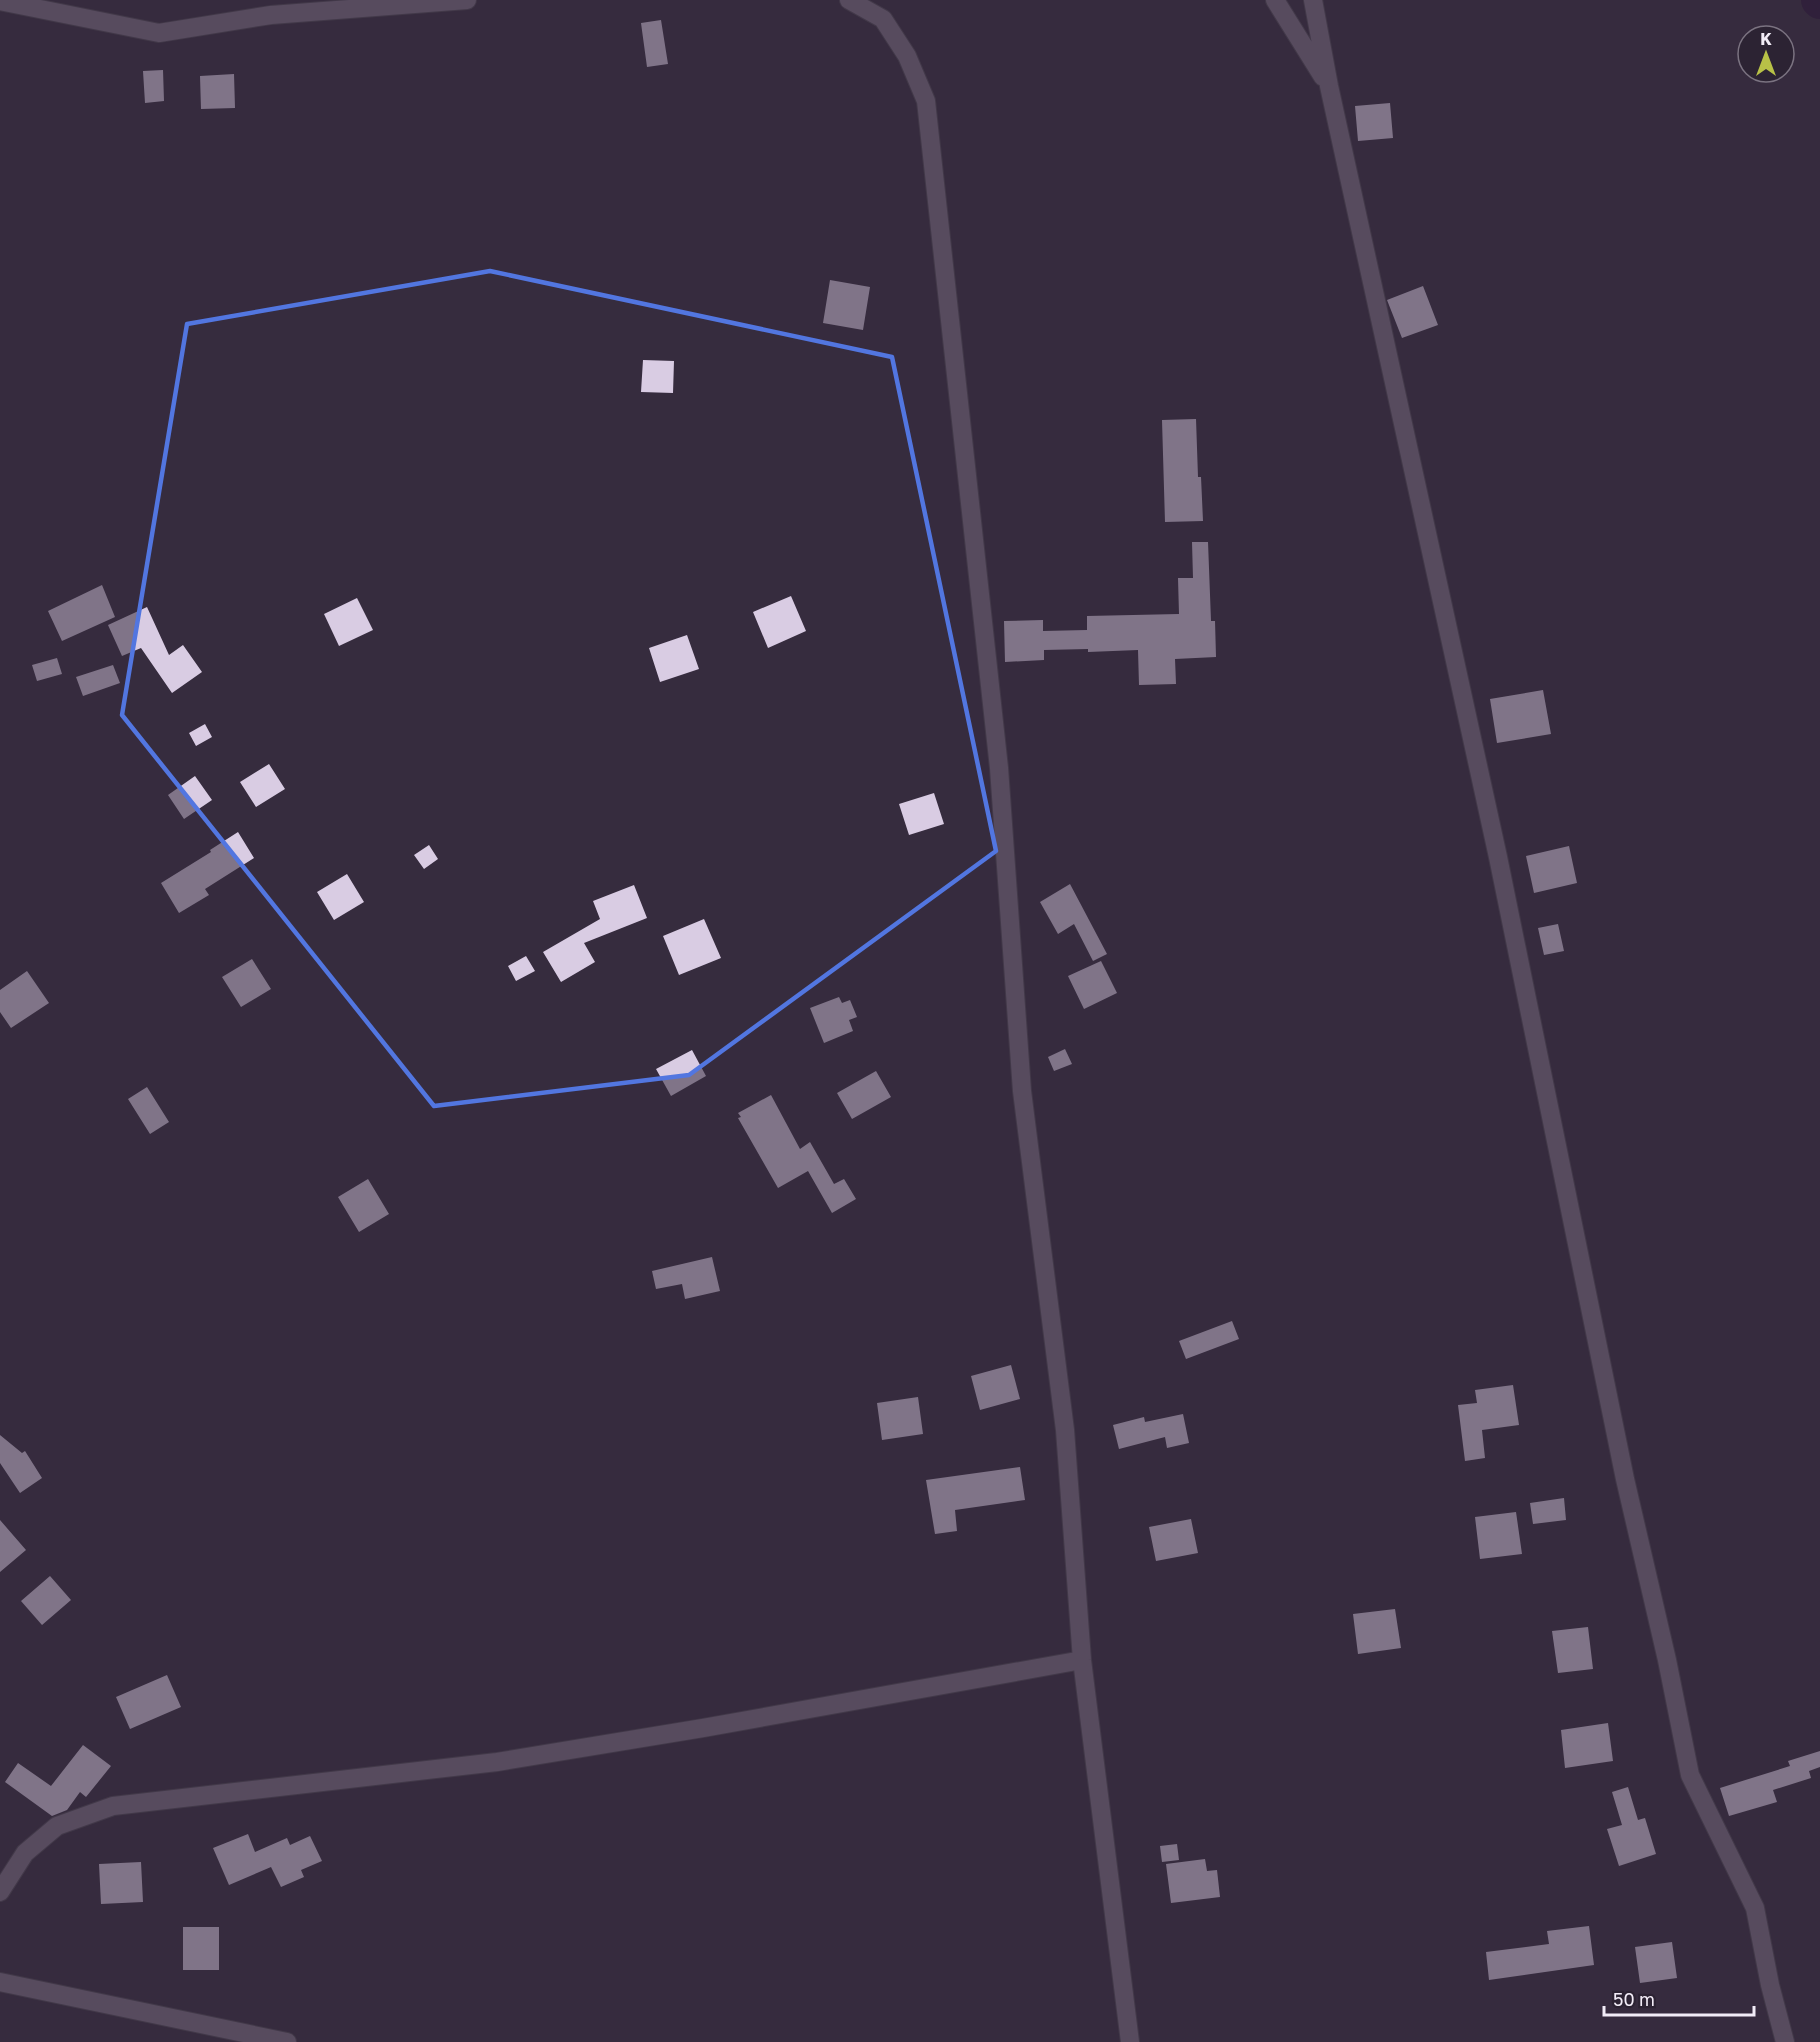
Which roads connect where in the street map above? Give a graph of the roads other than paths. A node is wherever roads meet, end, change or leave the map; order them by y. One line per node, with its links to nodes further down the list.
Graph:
1 (467, 0): 5 (street)
2 (849, 0): 7 (street)
3 (1275, 0): 6 (street)
4 (1313, 0): 6 (street)
5 (1, 2)
6 (1329, 86): 12 (street)
7 (1082, 1660): 8 (street); 11 (street)
8 (0, 1892)
9 (0, 1982): 10 (street)
10 (287, 2042)
11 (1130, 2042)
12 (1785, 2042)

